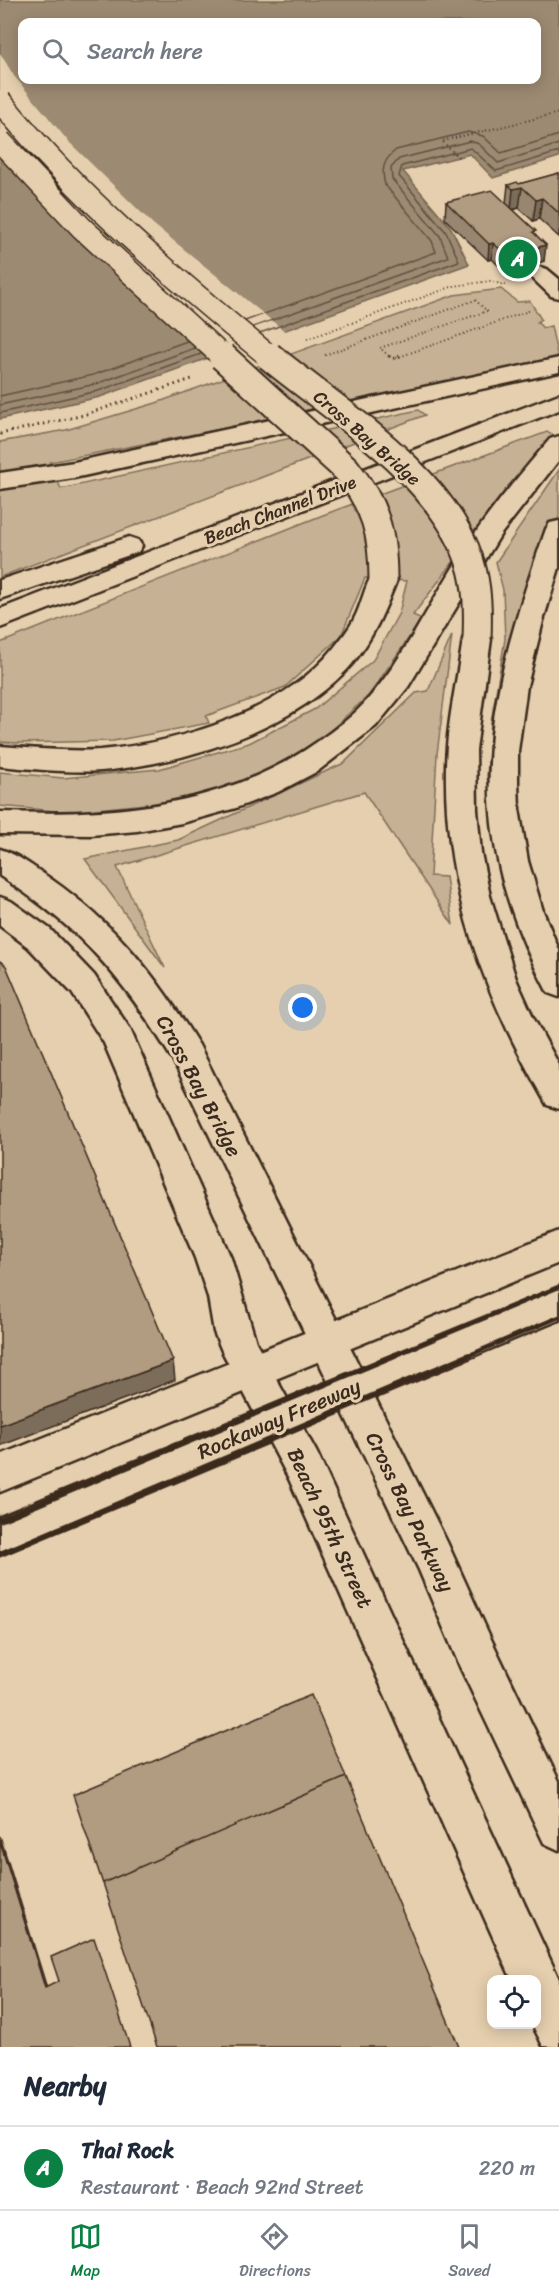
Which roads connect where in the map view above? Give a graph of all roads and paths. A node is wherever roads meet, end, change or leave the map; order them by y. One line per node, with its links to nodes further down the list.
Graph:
1 (0, 101): 22 (main road, Cross Bay Bridge, bridge)
2 (559, 113): 4 (path)
3 (0, 141): 17 (main road, bridge)
4 (458, 157)
5 (538, 274): 6 (main road)
6 (559, 291)
7 (540, 306): 8 (path, Cross Bay Bridge)
8 (321, 357)
9 (559, 365): 13 (main road)
10 (559, 381): 15 (main road, Beach Channel Drive)
11 (559, 401): 16 (main road, Beach Channel Drive)
12 (559, 444): 18 (main road)
13 (0, 481)
14 (559, 529): 21 (main road)
15 (0, 590)
16 (0, 619)
17 (0, 756)
18 (0, 823)
19 (0, 861): 23 (main road, Cross Bay Bridge)
20 (0, 909): 27 (main road, Beach 95th Street)
21 (559, 984)
22 (559, 1095)
23 (258, 1198): 26 (main road, Cross Bay Parkway)
24 (559, 1247): 26 (main road)
25 (559, 1303): 28 (main road, Rockaway Freeway)
26 (328, 1342): 27 (main road); 28 (main road, Cross Bay Parkway)
27 (253, 1371): 29 (main road, Beach 95th Street); 30 (main road)
28 (351, 1389): 29 (main road, Rockaway Freeway); 32 (main road, Cross Bay Parkway)
29 (278, 1419): 31 (main road, Rockaway Freeway); 33 (main road, Beach 95th Street)
30 (0, 1474)
31 (0, 1536)
32 (559, 1828)
33 (534, 1975)
34 (541, 1991): 35 (main road, Beach 95th Street)
35 (559, 2030)

